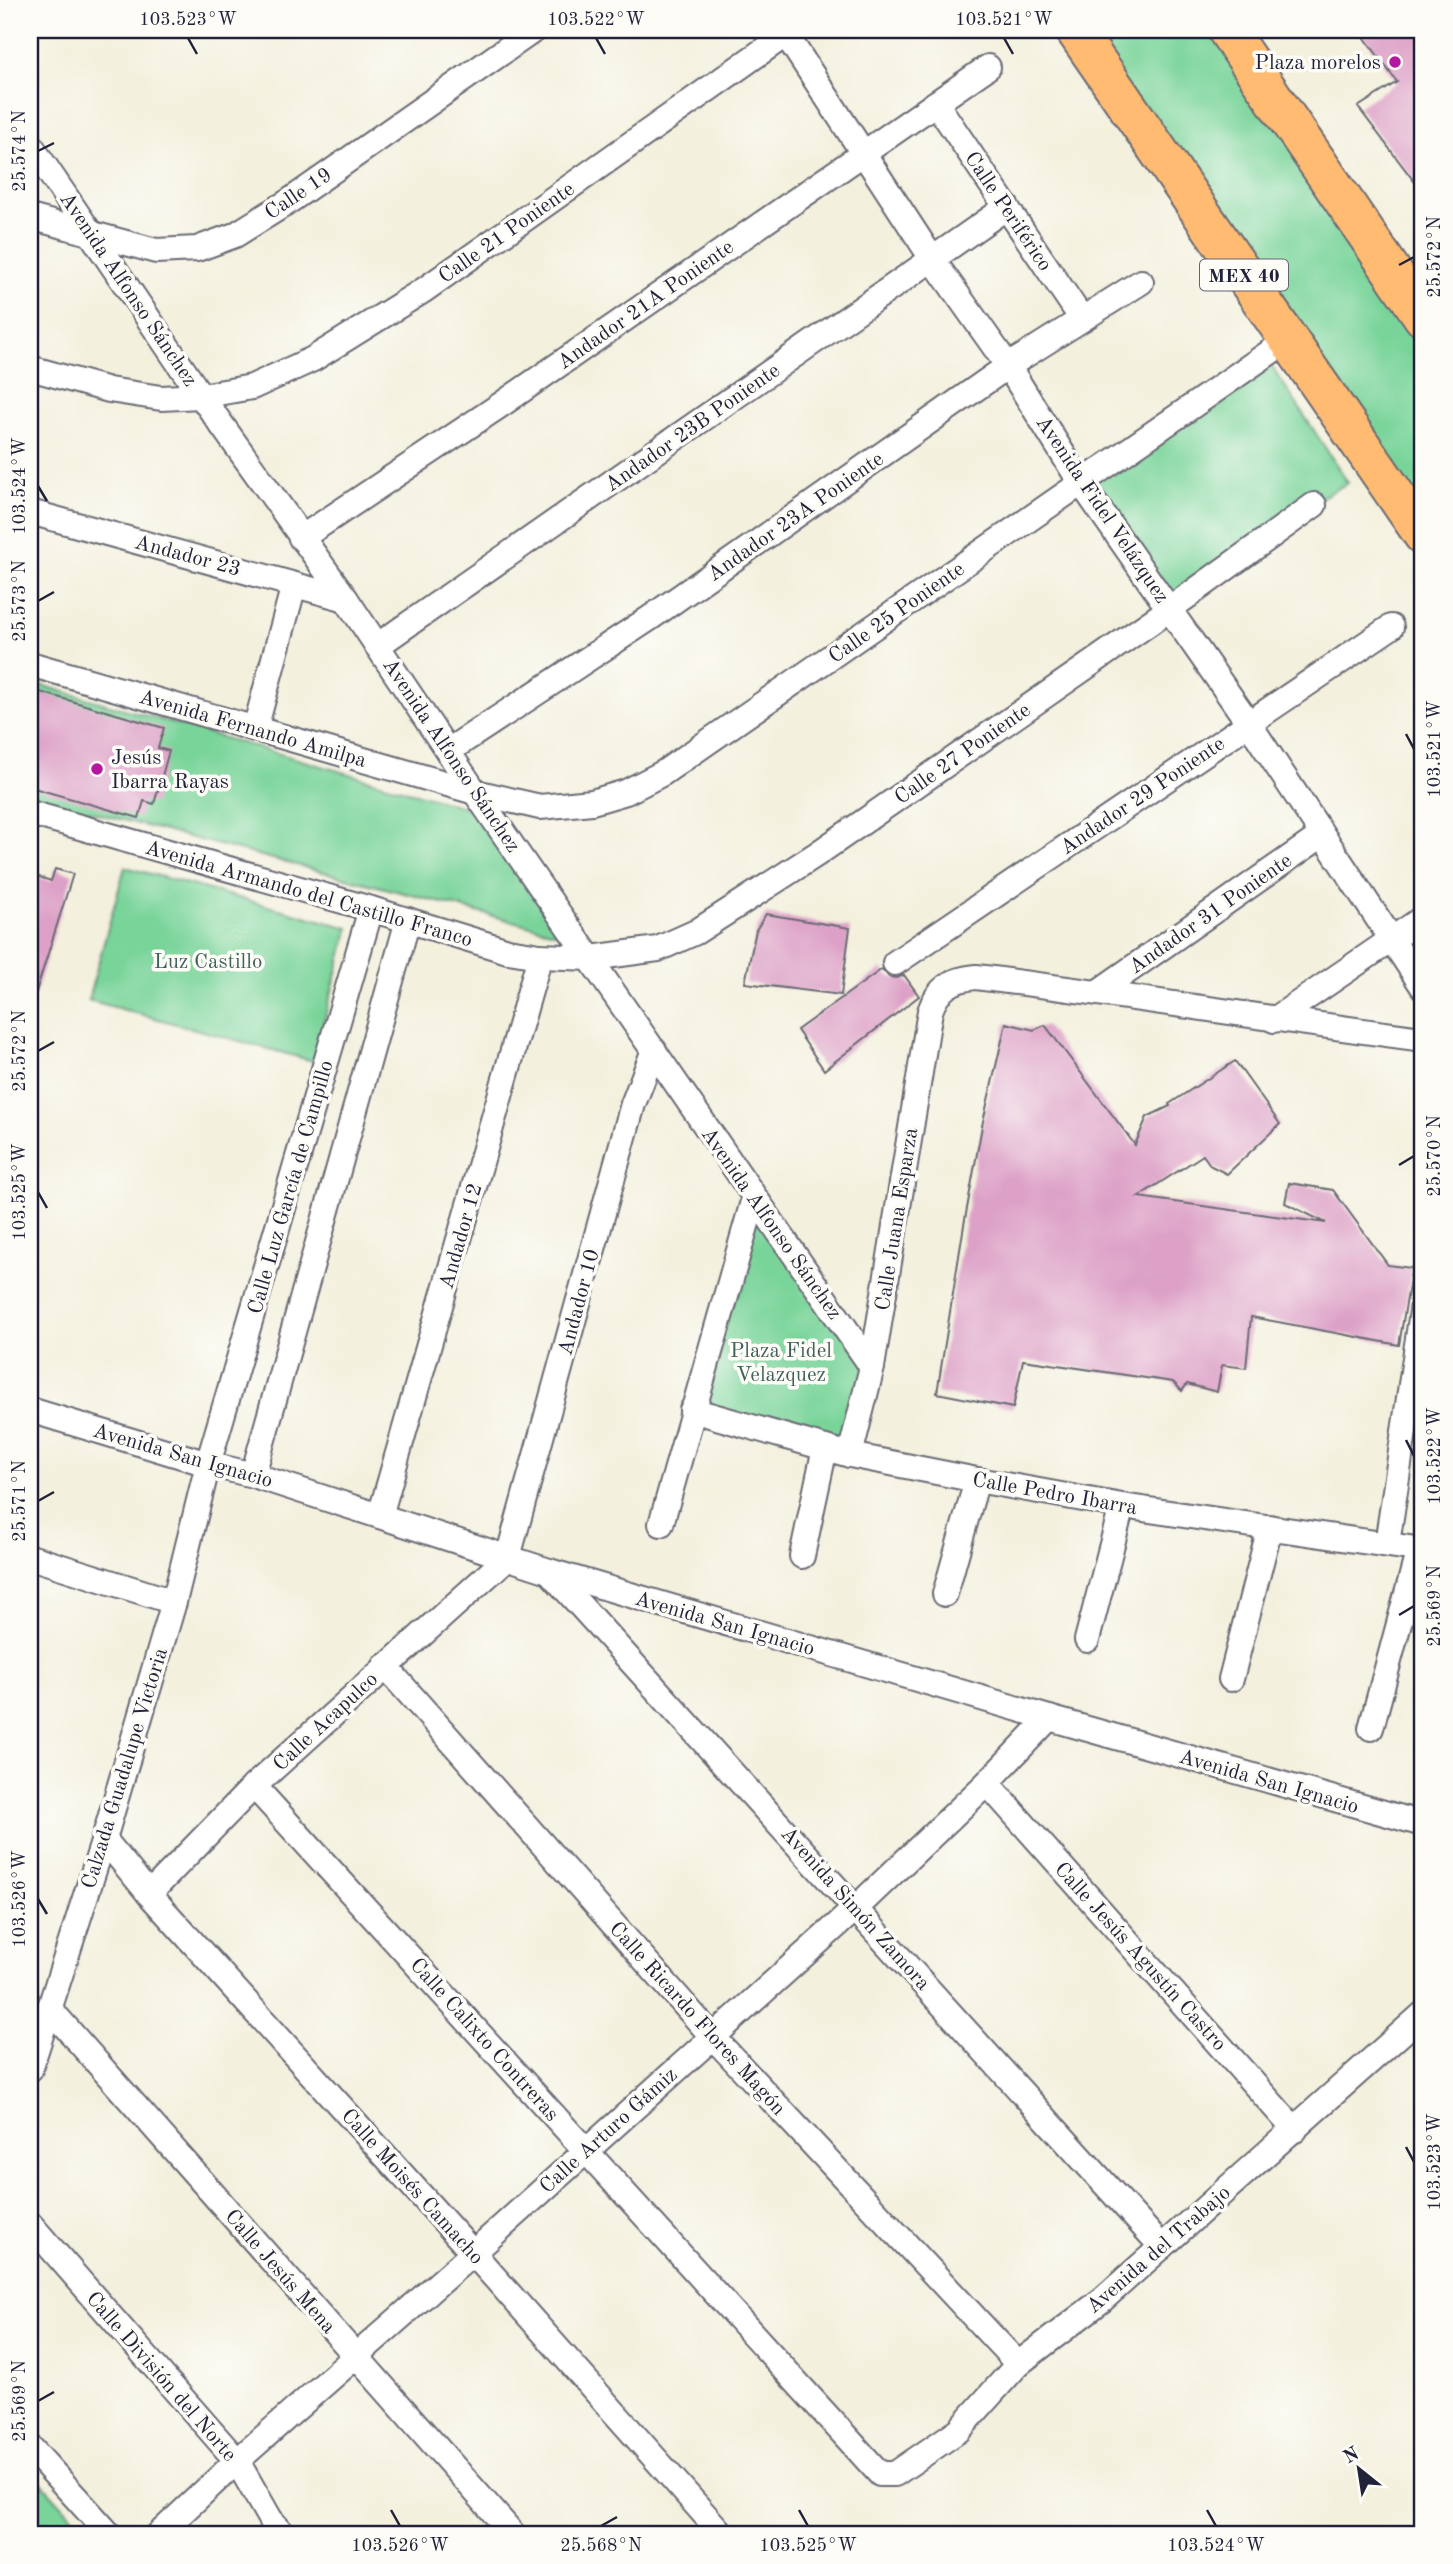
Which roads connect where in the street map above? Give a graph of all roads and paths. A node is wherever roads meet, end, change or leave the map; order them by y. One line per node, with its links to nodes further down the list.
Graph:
1 (534, 30): 11 (street, Calle 19)
2 (1075, 30): 16 (highway, MEX 40)
3 (1227, 30): 14 (highway)
4 (787, 31): 8 (street, Avenida Fidel Velázquez); 19 (street, Calle 21 Poniente)
5 (988, 67): 6 (street, Andador 21A Poniente)
6 (936, 103): 8 (street, Andador 21A Poniente); 9 (street, Calle Periférico)
7 (30, 144): 11 (street, Avenida Alfonso Sánchez)
8 (863, 152): 12 (street, Avenida Fidel Velázquez); 24 (street, Andador 21A Poniente)
9 (1007, 207): 12 (street, Andador 23B Poniente); 15 (street, Calle Periférico)
10 (30, 218): 11 (street, Calle 19)
11 (90, 234): 19 (street, Avenida Alfonso Sánchez)
12 (933, 260): 17 (street, Avenida Fidel Velázquez); 29 (street, Andador 23B Poniente)
13 (1141, 282): 15 (street, Andador 23A Poniente)
14 (1423, 317)
15 (1082, 319): 17 (street, Andador 23A Poniente)
16 (1289, 339): 20 (street, Calle 25 Poniente); 23 (highway, MEX 40)
17 (1008, 366): 20 (street, Avenida Fidel Velázquez); 33 (street, Andador 23A Poniente)
18 (30, 368): 19 (street, Calle 21 Poniente)
19 (201, 396): 24 (street, Avenida Alfonso Sánchez)
20 (1081, 483): 27 (street, Avenida Fidel Velázquez); 34 (street, Calle 25 Poniente)
21 (1314, 505): 27 (street, Calle 27 Poniente)
22 (30, 512): 25 (street, Andador 23)
23 (1423, 535)
24 (301, 538): 26 (street, Avenida Alfonso Sánchez)
25 (294, 585): 26 (street, Andador 23); 32 (street)
26 (346, 599): 29 (street, Avenida Alfonso Sánchez)
27 (1171, 608): 31 (street, Avenida Fidel Velázquez); 42 (street, Calle 27 Poniente)
28 (1391, 627): 31 (street, Andador 29 Poniente)
29 (377, 646): 33 (street, Avenida Alfonso Sánchez)
30 (30, 664): 32 (street, Avenida Fernando Amilpa)
31 (1248, 722): 36 (street, Avenida Fidel Velázquez); 43 (street, Andador 29 Poniente)
32 (255, 729): 34 (street, Avenida Fernando Amilpa)
33 (448, 751): 34 (street, Avenida Alfonso Sánchez)
34 (475, 792): 42 (street, Avenida Alfonso Sánchez)
35 (30, 813): 37 (street, Avenida Armando del Castillo Franco)
36 (1322, 835): 40 (street, Avenida Fidel Velázquez); 45 (street, Andador 31 Poniente)
37 (371, 909): 39 (street, Avenida Armando del Castillo Franco); 56 (street, Calle Luz García de Campillo)
38 (1423, 918): 40 (street)
39 (408, 920): 41 (street, Avenida Armando del Castillo Franco); 57 (street, Calle Luz García de Campillo)
40 (1391, 940): 44 (street, Avenida Fidel Velázquez); 46 (street)
41 (540, 956): 42 (street, Avenida Armando del Castillo Franco); 60 (street, Andador 12)
42 (591, 958): 48 (street, Avenida Alfonso Sánchez)
43 (895, 964)
44 (1423, 987)
45 (1098, 992): 46 (street); 51 (street, Calle Juana Esparza)
46 (1274, 1020): 47 (street)
47 (1423, 1040)
48 (654, 1050): 49 (street, Avenida Alfonso Sánchez); 67 (street, Andador 10)
49 (754, 1199): 51 (street, Avenida Alfonso Sánchez); 52 (street)
50 (1423, 1305): 63 (street)
51 (872, 1367): 55 (street, Calle Juana Esparza)
52 (692, 1410): 54 (street, Calle Pedro Ibarra); 61 (street)
53 (31, 1417): 56 (street, Avenida San Ignacio)
54 (825, 1448): 55 (street, Calle Pedro Ibarra); 66 (street)
55 (850, 1455): 58 (street, Calle Pedro Ibarra)
56 (208, 1464): 57 (street, Avenida San Ignacio); 70 (street, Calzada Guadalupe Victoria)
57 (253, 1475): 60 (street, Avenida San Ignacio)
58 (977, 1479): 59 (street, Calle Pedro Ibarra); 69 (street)
59 (1122, 1506): 62 (street, Calle Pedro Ibarra); 71 (street)
60 (380, 1516): 67 (street, Avenida San Ignacio)
61 (661, 1524)
62 (1270, 1527): 63 (street, Calle Pedro Ibarra); 73 (street)
63 (1387, 1544): 64 (street, Calle Pedro Ibarra)
64 (1421, 1549): 75 (street)
65 (30, 1556): 70 (street)
66 (802, 1556)
67 (508, 1557): 68 (street, Avenida San Ignacio); 72 (street, Calle Acapulco)
68 (549, 1571): 74 (street, Avenida San Ignacio); 81 (street, Avenida Simón Zamora)
69 (945, 1594)
70 (173, 1602): 79 (street, Calzada Guadalupe Victoria)
71 (1087, 1640)
72 (385, 1666): 77 (street, Calle Acapulco); 84 (street, Calle Ricardo Flores Magón)
73 (1231, 1679)
74 (1049, 1718): 76 (street, Calle Arturo Gámiz); 78 (street, Avenida San Ignacio)
75 (1371, 1728)
76 (987, 1783): 81 (street, Calle Arturo Gámiz); 86 (street, Calle Jesús Agustín Castro)
77 (254, 1786): 80 (street, Calle Acapulco); 87 (street, Calle Calixto Contreras)
78 (1423, 1825)
79 (104, 1839): 80 (street, Calle Moisés Camacho); 82 (street, Calzada Guadalupe Victoria)
80 (149, 1894): 90 (street, Calle Moisés Camacho)
81 (856, 1908): 84 (street, Calle Arturo Gámiz); 89 (street, Avenida Simón Zamora)
82 (49, 2008): 85 (street, Calzada Guadalupe Victoria); 91 (street, Calle Jesús Mena)
83 (1423, 2014): 86 (street, Avenida del Trabajo)
84 (712, 2036): 87 (street, Calle Arturo Gámiz); 92 (street, Calle Ricardo Flores Magón)
85 (30, 2068)
86 (1295, 2130): 89 (street, Avenida del Trabajo)
87 (586, 2150): 90 (street, Calle Arturo Gámiz); 95 (street, Calle Calixto Contreras)
88 (30, 2224): 94 (street, Calle División del Norte)
89 (1162, 2247): 92 (street, Avenida del Trabajo)
90 (473, 2253): 91 (street, Calle Arturo Gámiz); 100 (street, Calle Moisés Camacho)
91 (355, 2356): 94 (street, Calle Arturo Gámiz); 99 (street, Calle Jesús Mena)
92 (1018, 2364): 95 (street, Avenida del Trabajo)
93 (30, 2446): 96 (street)
94 (237, 2461): 97 (street, Calle Arturo Gámiz); 98 (street, Calle División del Norte)
95 (887, 2475)
96 (109, 2534)
97 (159, 2534)
98 (284, 2534)
99 (513, 2534)
100 (722, 2534)

